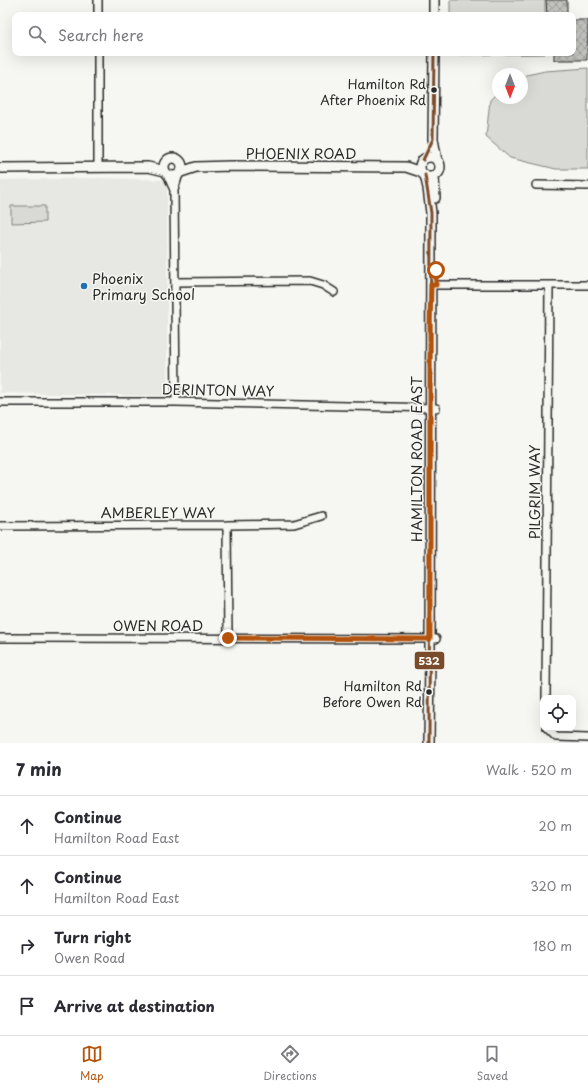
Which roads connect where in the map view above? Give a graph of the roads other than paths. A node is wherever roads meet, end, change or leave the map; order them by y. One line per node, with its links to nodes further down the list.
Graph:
1 (98, 0): 3 (street)
2 (434, 0): 4 (main road)
3 (98, 12)
4 (434, 12)
5 (98, 56): 11 (street)
6 (434, 56): 7 (main road)
7 (432, 139): 9 (main road); 10 (main road)
8 (180, 161): 12 (main road, PHOENIX ROAD); 15 (main road); 16 (main road)
9 (422, 161): 10 (main road); 13 (main road, PHOENIX ROAD); 17 (main road)
10 (437, 161): 18 (main road)
11 (98, 167): 14 (main road); 15 (main road)
12 (196, 167): 13 (main road, PHOENIX ROAD); 16 (main road, PHOENIX ROAD)
13 (406, 167): 17 (main road, PHOENIX ROAD)
14 (0, 168)
15 (166, 169): 16 (main road); 21 (street)
16 (180, 173): 21 (street)
17 (423, 174): 18 (main road); 23 (main road, HAMILTON ROAD EAST)
18 (434, 176): 23 (main road, HAMILTON ROAD EAST)
19 (536, 185): 20 (street)
20 (588, 186)
21 (174, 190): 22 (street)
22 (176, 282): 26 (street); 28 (street)
23 (433, 285): 25 (street); 29 (main road, HAMILTON ROAD EAST)
24 (588, 285): 25 (street)
25 (549, 286): 36 (street, PILGRIM WAY)
26 (334, 292)
27 (0, 402): 28 (street, DERINTON WAY)
28 (176, 402): 29 (street, DERINTON WAY)
29 (433, 408): 35 (main road, HAMILTON ROAD EAST)
30 (321, 516): 31 (street)
31 (227, 525): 32 (street, AMBERLEY WAY); 34 (street, AMBERLEY WAY)
32 (0, 526)
33 (0, 638): 34 (street, OWEN ROAD)
34 (228, 638): 35 (street, OWEN ROAD)
35 (433, 639): 39 (main road, HAMILTON ROAD EAST); 40 (main road, HAMILTON ROAD EAST)
36 (546, 695)
37 (550, 731): 38 (street)
38 (588, 738)
39 (429, 743)
40 (435, 743)

